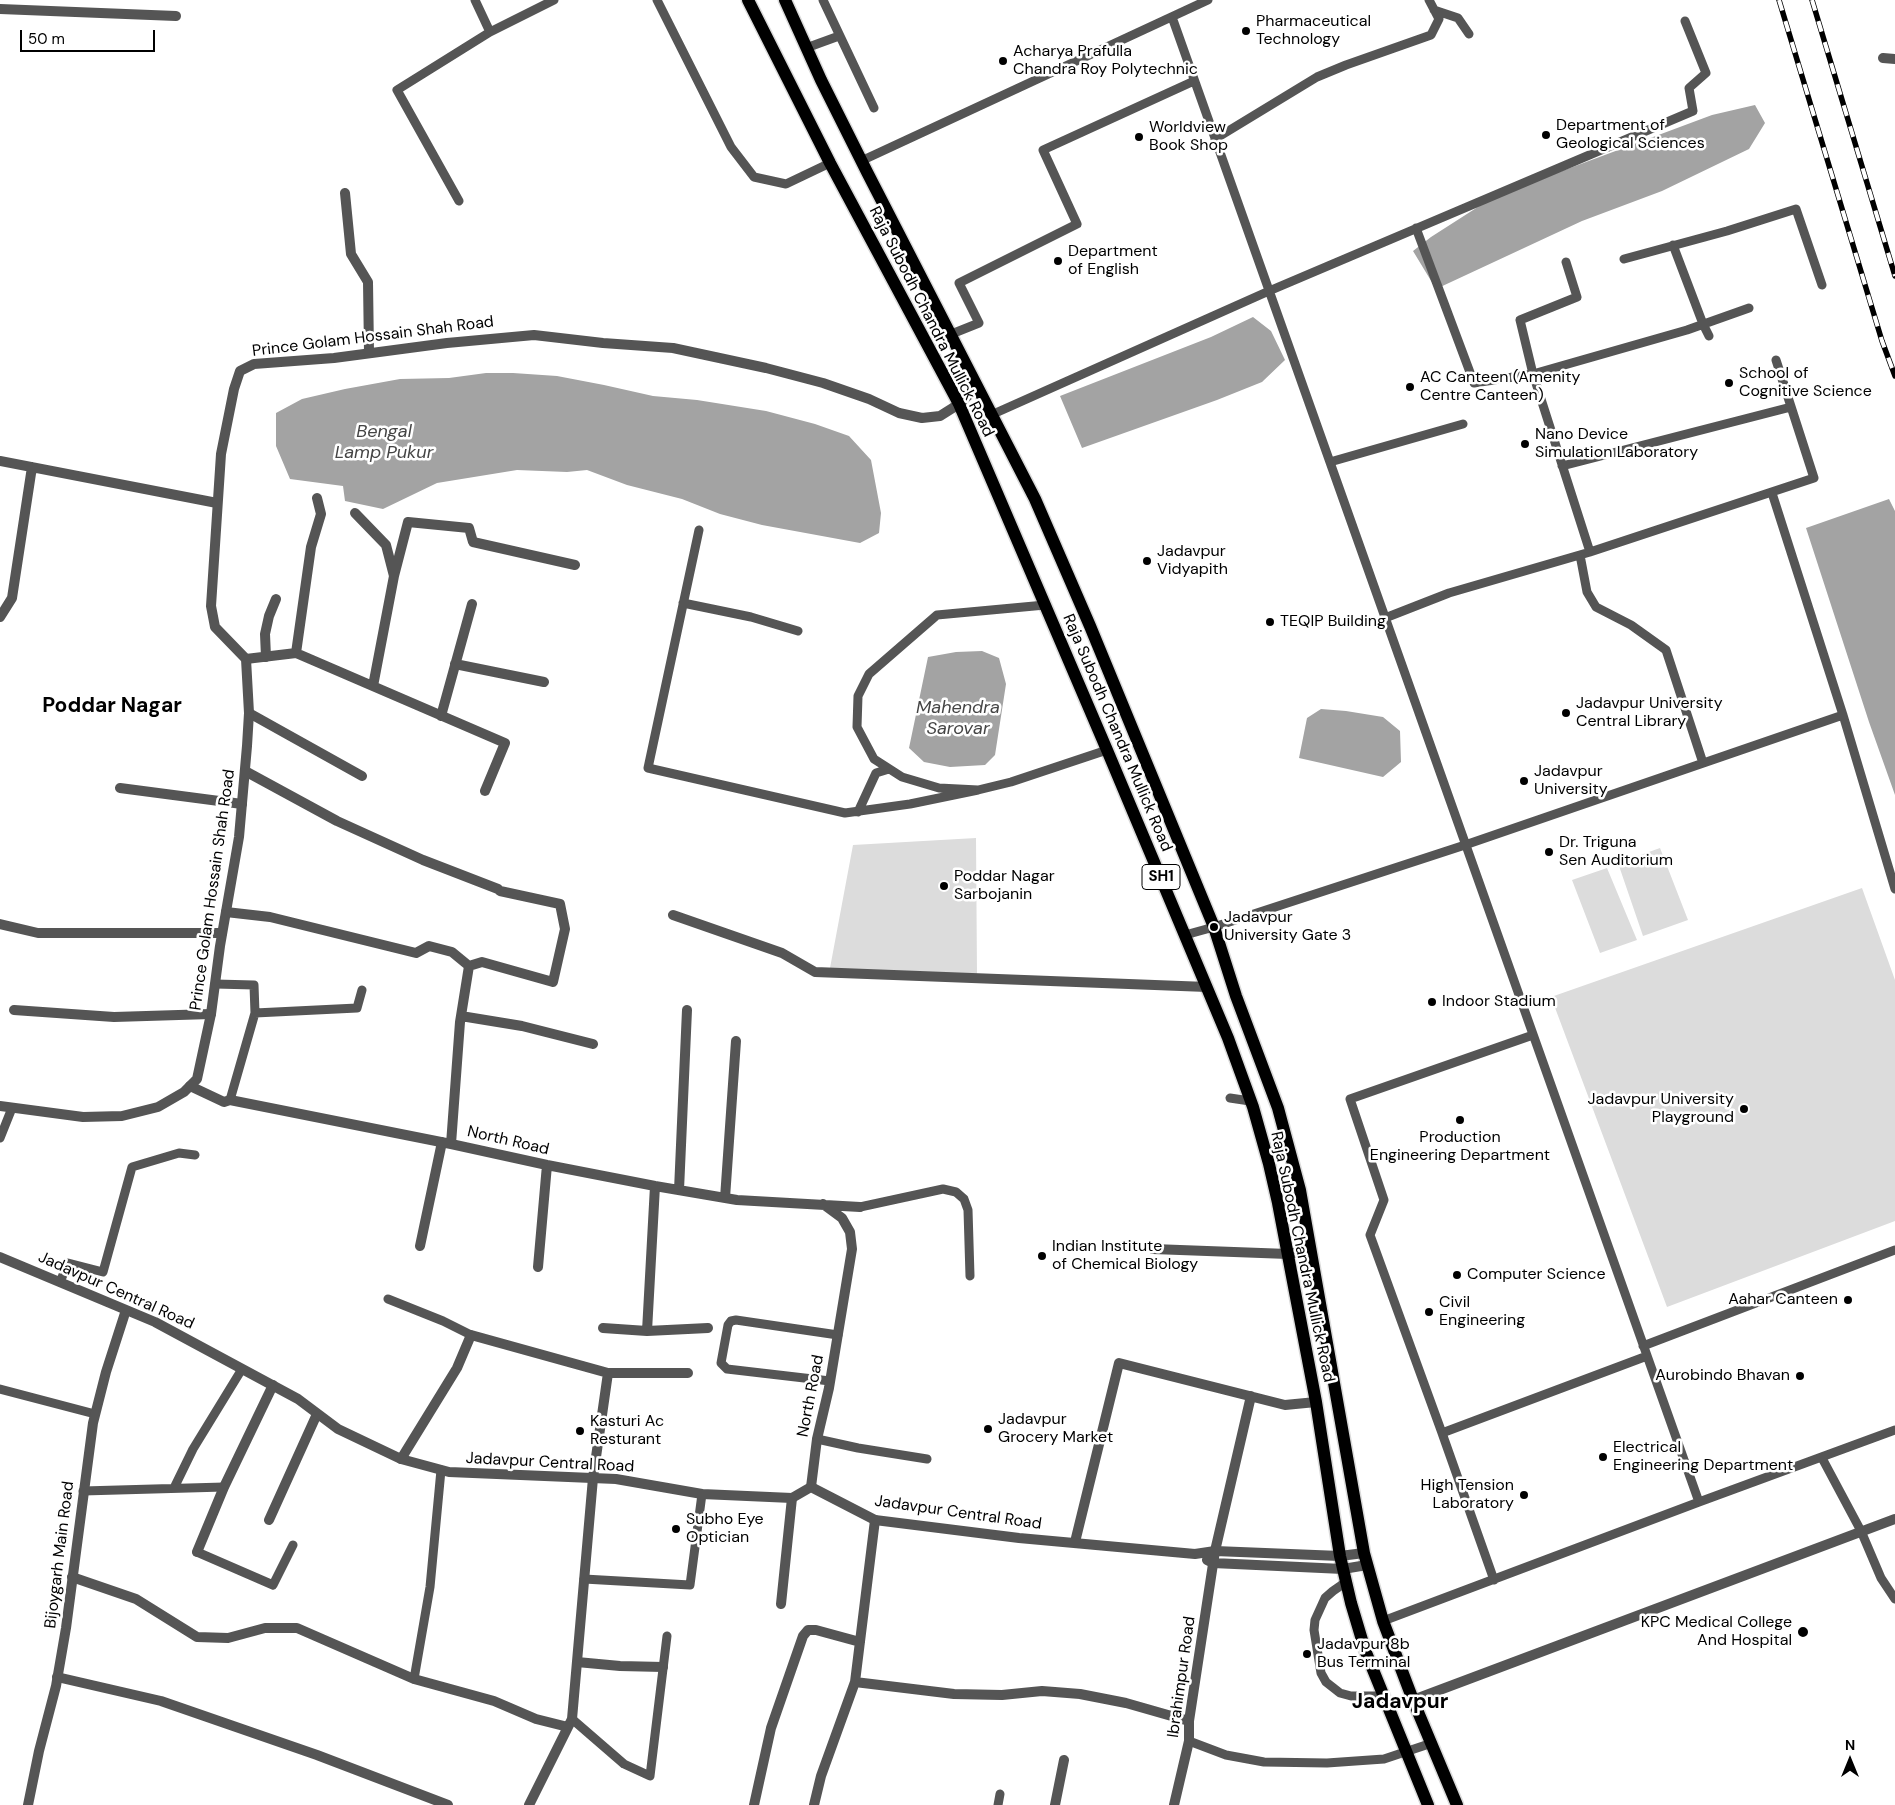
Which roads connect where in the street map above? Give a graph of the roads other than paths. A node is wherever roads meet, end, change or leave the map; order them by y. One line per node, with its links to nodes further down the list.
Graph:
1 (475, 0): 14 (lane)
2 (554, 0): 14 (lane)
3 (657, 0): 24 (lane)
4 (748, 0): 24 (main road, Raja Subodh Chandra Mullick Road / SH1)
5 (785, 0): 17 (main road, Raja Subodh Chandra Mullick Road / SH1)
6 (823, 0): 16 (lane)
7 (1208, 0): 12 (lane)
8 (1429, 0): 10 (lane)
9 (0, 9): 11 (street)
10 (1434, 10): 15 (lane); 22 (lane)
11 (176, 16)
12 (1172, 17): 20 (lane); 23 (lane)
13 (1685, 22): 27 (lane)
14 (490, 32): 26 (lane)
15 (1469, 34)
16 (839, 36): 17 (lane); 21 (lane)
17 (806, 48): 23 (main road, Raja Subodh Chandra Mullick Road / SH1)
18 (1883, 58): 19 (street)
19 (1895, 58)
20 (1194, 81): 22 (lane); 35 (lane)
21 (874, 108)
22 (1215, 139): 32 (lane)
23 (861, 160): 35 (main road, Raja Subodh Chandra Mullick Road / SH1)
24 (830, 163): 41 (main road, Raja Subodh Chandra Mullick Road / SH1)
25 (345, 193): 37 (street)
26 (460, 201)
27 (1416, 228): 32 (lane); 39 (lane)
28 (1673, 245): 29 (lane); 31 (lane); 34 (lane)
29 (1624, 259)
30 (1566, 262): 39 (lane)
31 (1822, 285)
32 (1269, 291): 43 (lane); 46 (lane)
33 (1749, 308): 34 (lane)
34 (1703, 324): 36 (lane); 39 (lane)
35 (949, 335): 40 (main road, Raja Subodh Chandra Mullick Road / SH1)
36 (1710, 336)
37 (369, 352): 41 (street, Prince Golam Hossain Shah Road); 51 (street, Prince Golam Hossain Shah Road)
38 (1776, 360): 42 (lane)
39 (1533, 374): 47 (lane)
40 (976, 388): 41 (street, Prince Golam Hossain Shah Road); 43 (main road, Raja Subodh Chandra Mullick Road / SH1)
41 (959, 404): 61 (main road, Raja Subodh Chandra Mullick Road / SH1)
42 (1791, 407): 47 (lane); 49 (lane)
43 (991, 415): 89 (main road, Raja Subodh Chandra Mullick Road / SH1)
44 (1463, 424): 46 (lane)
45 (0, 461): 48 (street)
46 (1330, 462): 63 (lane)
47 (1562, 466): 54 (lane)
48 (32, 467): 51 (street); 62 (street)
49 (1772, 493): 54 (lane); 72 (lane)
50 (317, 498): 65 (street)
51 (217, 503): 67 (street, Prince Golam Hossain Shah Road)
52 (355, 513): 57 (street)
53 (699, 530): 59 (lane)
54 (1590, 552): 55 (lane)
55 (1580, 555): 63 (lane); 75 (lane)
56 (575, 565): 57 (street)
57 (394, 576): 70 (street)
58 (276, 599): 66 (street)
59 (683, 602): 64 (lane); 83 (lane)
60 (472, 604): 68 (street)
61 (1045, 606): 74 (main road, Raja Subodh Chandra Mullick Road / SH1); 76 (lane)
62 (0, 617)
63 (1385, 618): 84 (lane)
64 (798, 631)
65 (296, 653): 66 (street); 70 (street)
66 (266, 657): 67 (street)
67 (246, 659): 71 (street, Prince Golam Hossain Shah Road)
68 (455, 664): 69 (street); 73 (street)
69 (544, 682)
70 (373, 686): 73 (street)
71 (249, 713): 77 (street, Prince Golam Hossain Shah Road); 78 (street)
72 (1843, 715): 75 (lane); 85 (lane)
73 (441, 716): 81 (street)
74 (1107, 750): 80 (lane); 91 (main road, Raja Subodh Chandra Mullick Road / SH1)
75 (1703, 763): 84 (lane)
76 (889, 769): 80 (lane); 83 (lane)
77 (245, 771): 82 (street, Prince Golam Hossain Shah Road); 92 (street)
78 (362, 776)
79 (120, 788): 82 (street)
80 (978, 790): 83 (lane)
81 (485, 791)
82 (242, 804): 86 (street, Prince Golam Hossain Shah Road)
83 (858, 812)
84 (1465, 845): 89 (lane); 101 (lane)
85 (1895, 889)
86 (226, 912): 90 (street, Prince Golam Hossain Shah Road); 92 (street)
87 (672, 915): 94 (street)
88 (0, 924): 90 (street)
89 (1214, 928): 91 (lane); 121 (main road, Raja Subodh Chandra Mullick Road / SH1)
90 (222, 933): 93 (street, Prince Golam Hossain Shah Road)
91 (1185, 935): 94 (main road, Raja Subodh Chandra Mullick Road / SH1)
92 (469, 966): 100 (street)
93 (215, 984): 98 (lane); 99 (street, Prince Golam Hossain Shah Road)
94 (1207, 987): 107 (main road, Raja Subodh Chandra Mullick Road / SH1)
95 (362, 990): 98 (lane)
96 (14, 1010): 99 (street)
97 (687, 1010): 115 (street)
98 (255, 1013): 106 (lane)
99 (212, 1014): 104 (street, Prince Golam Hossain Shah Road)
100 (460, 1016): 103 (street); 111 (street)
101 (1533, 1035): 135 (lane); 148 (lane)
102 (736, 1041): 116 (street)
103 (592, 1044)
104 (190, 1086): 106 (street, North Road); 109 (street, Prince Golam Hossain Shah Road)
105 (1230, 1098): 107 (lane)
106 (230, 1100): 111 (street, North Road)
107 (1250, 1101): 123 (main road, Raja Subodh Chandra Mullick Road / SH1)
108 (0, 1106): 109 (street, Prince Golam Hossain Shah Road)
109 (12, 1108): 110 (lane)
110 (0, 1138)
111 (447, 1143): 113 (street, North Road); 119 (street)
112 (195, 1155): 127 (lane)
113 (547, 1165): 114 (street, North Road); 125 (street)
114 (655, 1186): 115 (street, North Road); 132 (street)
115 (679, 1190): 116 (street, North Road)
116 (725, 1198): 117 (street, North Road)
117 (823, 1204): 118 (street, North Road); 133 (street, North Road)
118 (860, 1207): 126 (lane)
119 (420, 1246)
120 (1153, 1249): 123 (street)
121 (1311, 1250): 123 (street); 171 (main road, Raja Subodh Chandra Mullick Road / SH1)
122 (1895, 1250): 135 (lane)
123 (1288, 1254): 144 (main road, Raja Subodh Chandra Mullick Road / SH1)
124 (0, 1257): 127 (street, Jadavpur Central Road)
125 (538, 1267)
126 (970, 1276)
127 (60, 1282): 129 (street, Jadavpur Central Road)
128 (388, 1299): 134 (lane)
129 (126, 1310): 137 (street, Jadavpur Central Road); 145 (street, Bijoygarh Main Road)
130 (603, 1328): 132 (street)
131 (708, 1328): 132 (street)
132 (647, 1331)
133 (838, 1335): 140 (street, North Road); 140 (lane)
134 (471, 1336): 138 (street); 151 (street)
135 (1643, 1346): 136 (lane)
136 (1647, 1356): 148 (lane); 161 (lane)
137 (242, 1368): 141 (street, Jadavpur Central Road); 157 (lane)
138 (608, 1373): 139 (street); 154 (street)
139 (688, 1373)
140 (830, 1381): 149 (street, North Road)
141 (273, 1386): 146 (street, Jadavpur Central Road); 155 (street)
142 (0, 1389): 145 (lane)
143 (1251, 1396): 144 (street); 166 (street); 168 (street, Ibrahimpur Road)
144 (1316, 1402): 173 (main road, Raja Subodh Chandra Mullick Road / SH1)
145 (95, 1414): 158 (street, Bijoygarh Main Road)
146 (317, 1414): 151 (street, Jadavpur Central Road); 163 (street)
147 (1895, 1430): 150 (lane)
148 (1442, 1432): 176 (lane)
149 (817, 1439): 152 (lane); 156 (street, North Road)
150 (1822, 1458): 161 (lane); 165 (lane)
151 (400, 1459): 153 (street, Jadavpur Central Road)
152 (927, 1459)
153 (442, 1470): 154 (street, Jadavpur Central Road); 186 (lane)
154 (593, 1478): 159 (street, Jadavpur Central Road); 175 (street)
155 (224, 1487): 157 (lane); 169 (street)
156 (811, 1487): 160 (street); 164 (street, Jadavpur Central Road)
157 (174, 1488): 158 (lane)
158 (83, 1491): 174 (street, Bijoygarh Main Road)
159 (702, 1494): 160 (street, Jadavpur Central Road); 175 (lane)
160 (792, 1498): 179 (street)
161 (1699, 1502): 176 (lane)
162 (1895, 1519): 165 (street)
163 (269, 1520)
164 (874, 1520): 166 (street, Jadavpur Central Road); 182 (street)
165 (1861, 1531): 178 (lane); 189 (street)
166 (1075, 1542): 170 (street, Jadavpur Central Road)
167 (293, 1544): 169 (lane)
168 (1215, 1551): 170 (street, Jadavpur Central Road); 172 (street, Ibrahimpur Road); 173 (street, Jadavpur Central Road)
169 (197, 1552)
170 (1195, 1554): 172 (street, Jadavpur Central Road)
171 (1366, 1559): 173 (street); 180 (main road, Raja Subodh Chandra Mullick Road / SH1)
172 (1213, 1563): 173 (street, Jadavpur Central Road); 190 (street, Ibrahimpur Road)
173 (1341, 1563): 177 (main road, Raja Subodh Chandra Mullick Road / SH1)
174 (72, 1577): 185 (street, Bijoygarh Main Road); 186 (street)
175 (584, 1579): 183 (street)
176 (1494, 1580): 180 (lane)
177 (1346, 1582): 188 (main road, Raja Subodh Chandra Mullick Road / SH1); 188 (lane)
178 (1895, 1599)
179 (781, 1604)
180 (1383, 1621): 189 (main road, Raja Subodh Chandra Mullick Road / SH1)
181 (667, 1636): 184 (lane)
182 (860, 1642): 187 (street); 200 (street)
183 (577, 1662): 184 (street); 191 (street)
184 (663, 1667): 191 (lane)
185 (57, 1677): 197 (street, Bijoygarh Main Road); 198 (street)
186 (414, 1680): 191 (street)
187 (855, 1682): 190 (street); 201 (street)
188 (1384, 1696): 194 (main road, Raja Subodh Chandra Mullick Road / SH1)
189 (1413, 1700): 193 (main road, Raja Subodh Chandra Mullick Road / SH1)
190 (1190, 1720): 192 (street, Ibrahimpur Road)
191 (570, 1723): 199 (street)
192 (1189, 1741): 194 (lane); 204 (street, Ibrahimpur Road)
193 (1432, 1743): 194 (lane); 206 (main road, Raja Subodh Chandra Mullick Road / SH1)
194 (1406, 1752): 205 (main road, Raja Subodh Chandra Mullick Road / SH1)
195 (1064, 1760): 203 (street)
196 (1000, 1794): 202 (lane)
197 (28, 1805)
198 (448, 1805)
199 (529, 1805)
200 (754, 1805)
201 (814, 1805)
202 (998, 1805)
203 (1055, 1805)
204 (1174, 1805)
205 (1428, 1805)
206 (1457, 1805)

